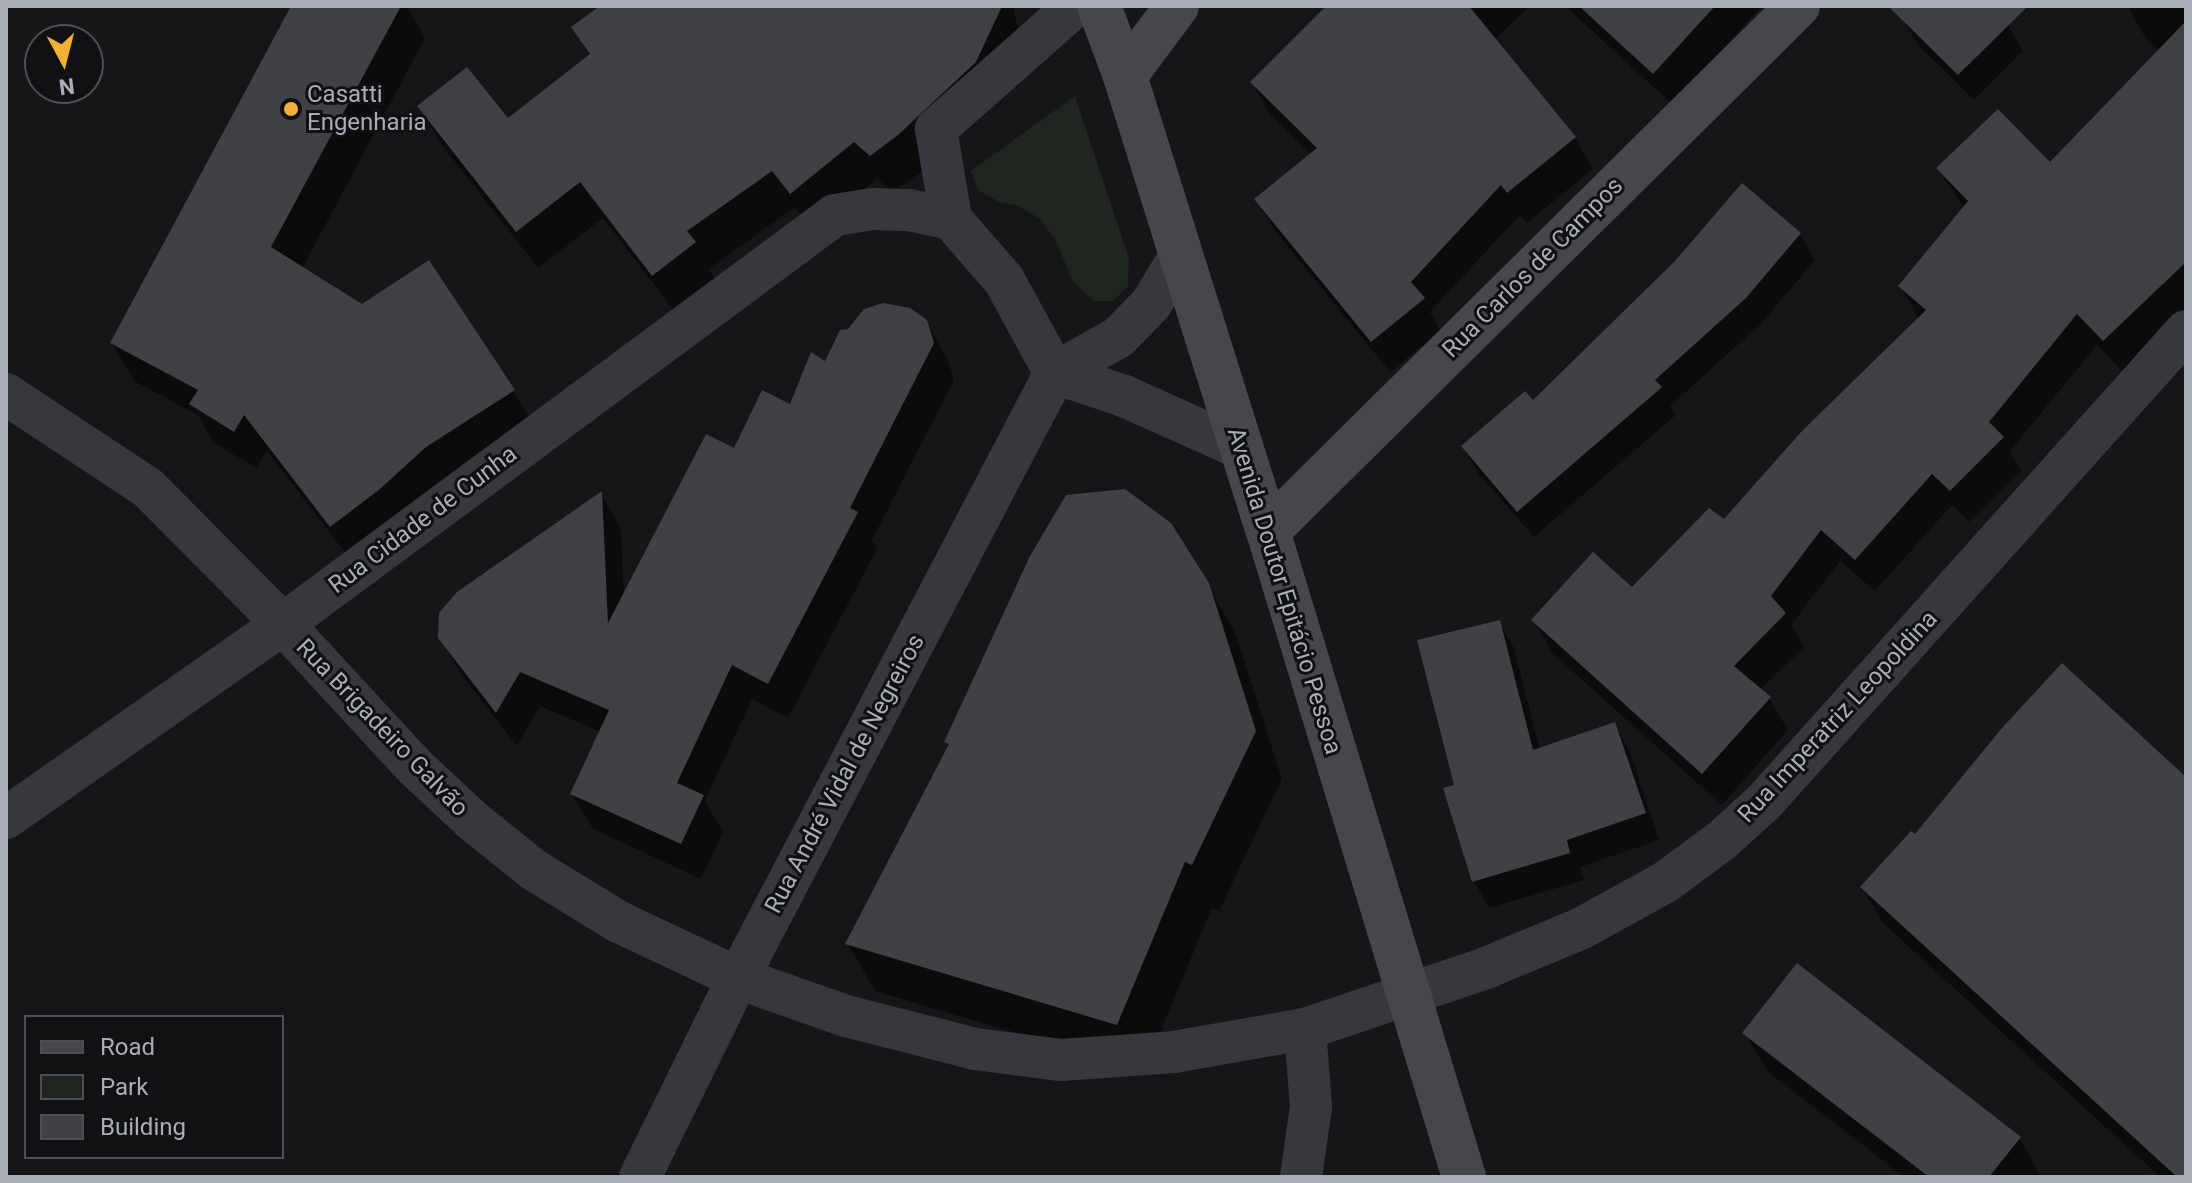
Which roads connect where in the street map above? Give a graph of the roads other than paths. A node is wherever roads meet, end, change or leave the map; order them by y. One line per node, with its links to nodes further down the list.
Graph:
1 (1075, 6): 6 (street)
2 (1099, 6): 5 (main road, Avenida Doutor Epitácio Pessoa)
3 (1177, 6): 5 (main road)
4 (1798, 6): 12 (main road, Rua Carlos de Campos)
5 (1125, 76): 7 (main road, Avenida Doutor Epitácio Pessoa)
6 (951, 219): 9 (street); 13 (street, Rua Cidade de Cunha)
7 (1180, 256): 9 (street); 11 (main road, Avenida Doutor Epitácio Pessoa)
8 (2186, 331): 16 (street, Rua Imperatriz Leopoldina)
9 (1055, 373): 11 (street); 15 (street, Rua André Vidal de Negreiros)
10 (6, 394): 13 (street, Rua Brigadeiro Galvão)
11 (1240, 448): 12 (main road, Avenida Doutor Epitácio Pessoa)
12 (1268, 531): 16 (main road, Avenida Doutor Epitácio Pessoa)
13 (283, 624): 14 (street, Rua Cidade de Cunha); 15 (street, Rua Brigadeiro Galvão)
14 (6, 818)
15 (738, 978): 17 (street, Rua Brigadeiro Galvão); 18 (street, Rua André Vidal de Negreiros)
16 (1409, 993): 17 (street, Rua Brigadeiro Galvão); 20 (main road, Avenida Doutor Epitácio Pessoa)
17 (1305, 1029): 19 (street)
18 (640, 1177)
19 (1301, 1177)
20 (1464, 1177)

